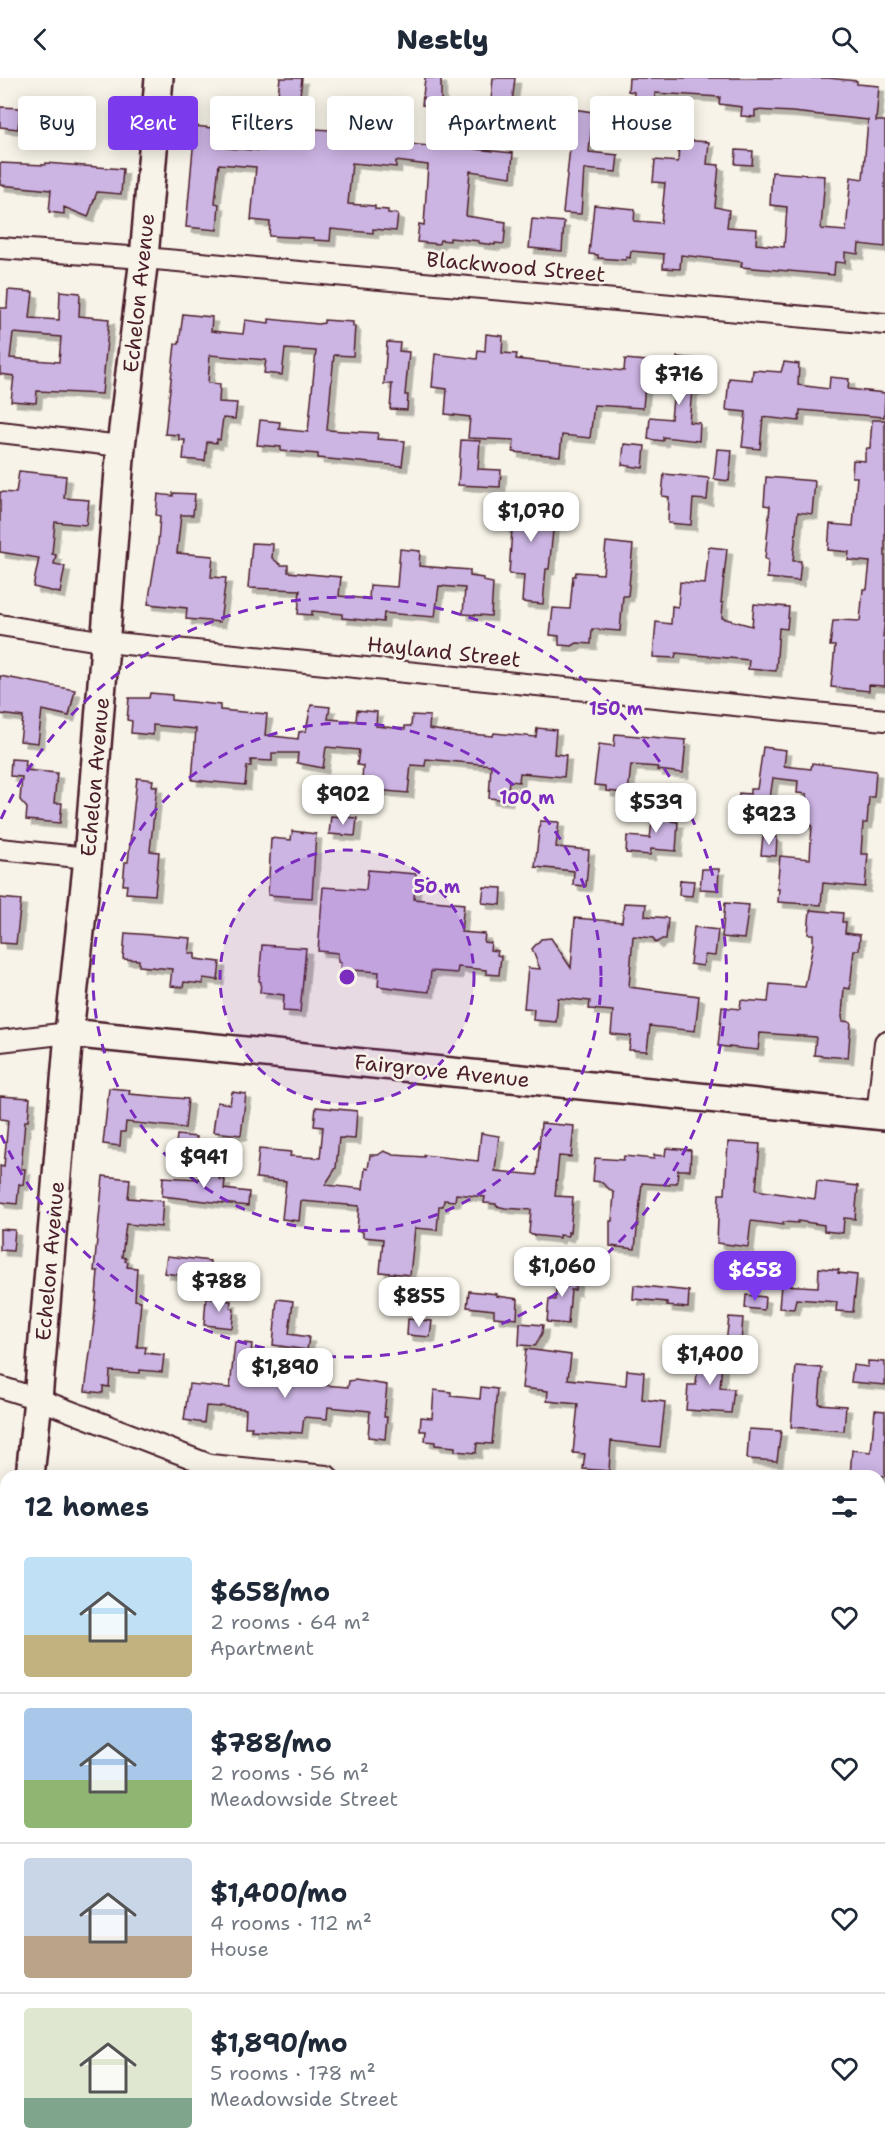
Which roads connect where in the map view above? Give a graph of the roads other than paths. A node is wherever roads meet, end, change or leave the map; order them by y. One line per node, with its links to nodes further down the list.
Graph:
1 (159, 78): 3 (street, Echelon Avenue)
2 (0, 248): 3 (street, Blackwood Street)
3 (144, 258): 4 (street, Blackwood Street); 6 (street, Echelon Avenue)
4 (885, 324)
5 (0, 432): 6 (street)
6 (122, 446): 8 (street, Echelon Avenue)
7 (0, 625): 8 (street, Hayland Street)
8 (106, 642): 9 (street, Hayland Street); 11 (street, Echelon Avenue)
9 (885, 720)
10 (0, 849): 11 (street)
11 (88, 858): 12 (street, Echelon Avenue)
12 (69, 1033): 13 (street, Fairgrove Avenue); 15 (street, Fairgrove Avenue); 17 (street, Echelon Avenue)
13 (0, 1041)
14 (885, 1042): 15 (street)
15 (881, 1116)
16 (0, 1387): 17 (street)
17 (38, 1399): 18 (street, Echelon Avenue); 19 (street)
18 (31, 1470)
19 (263, 1470)

